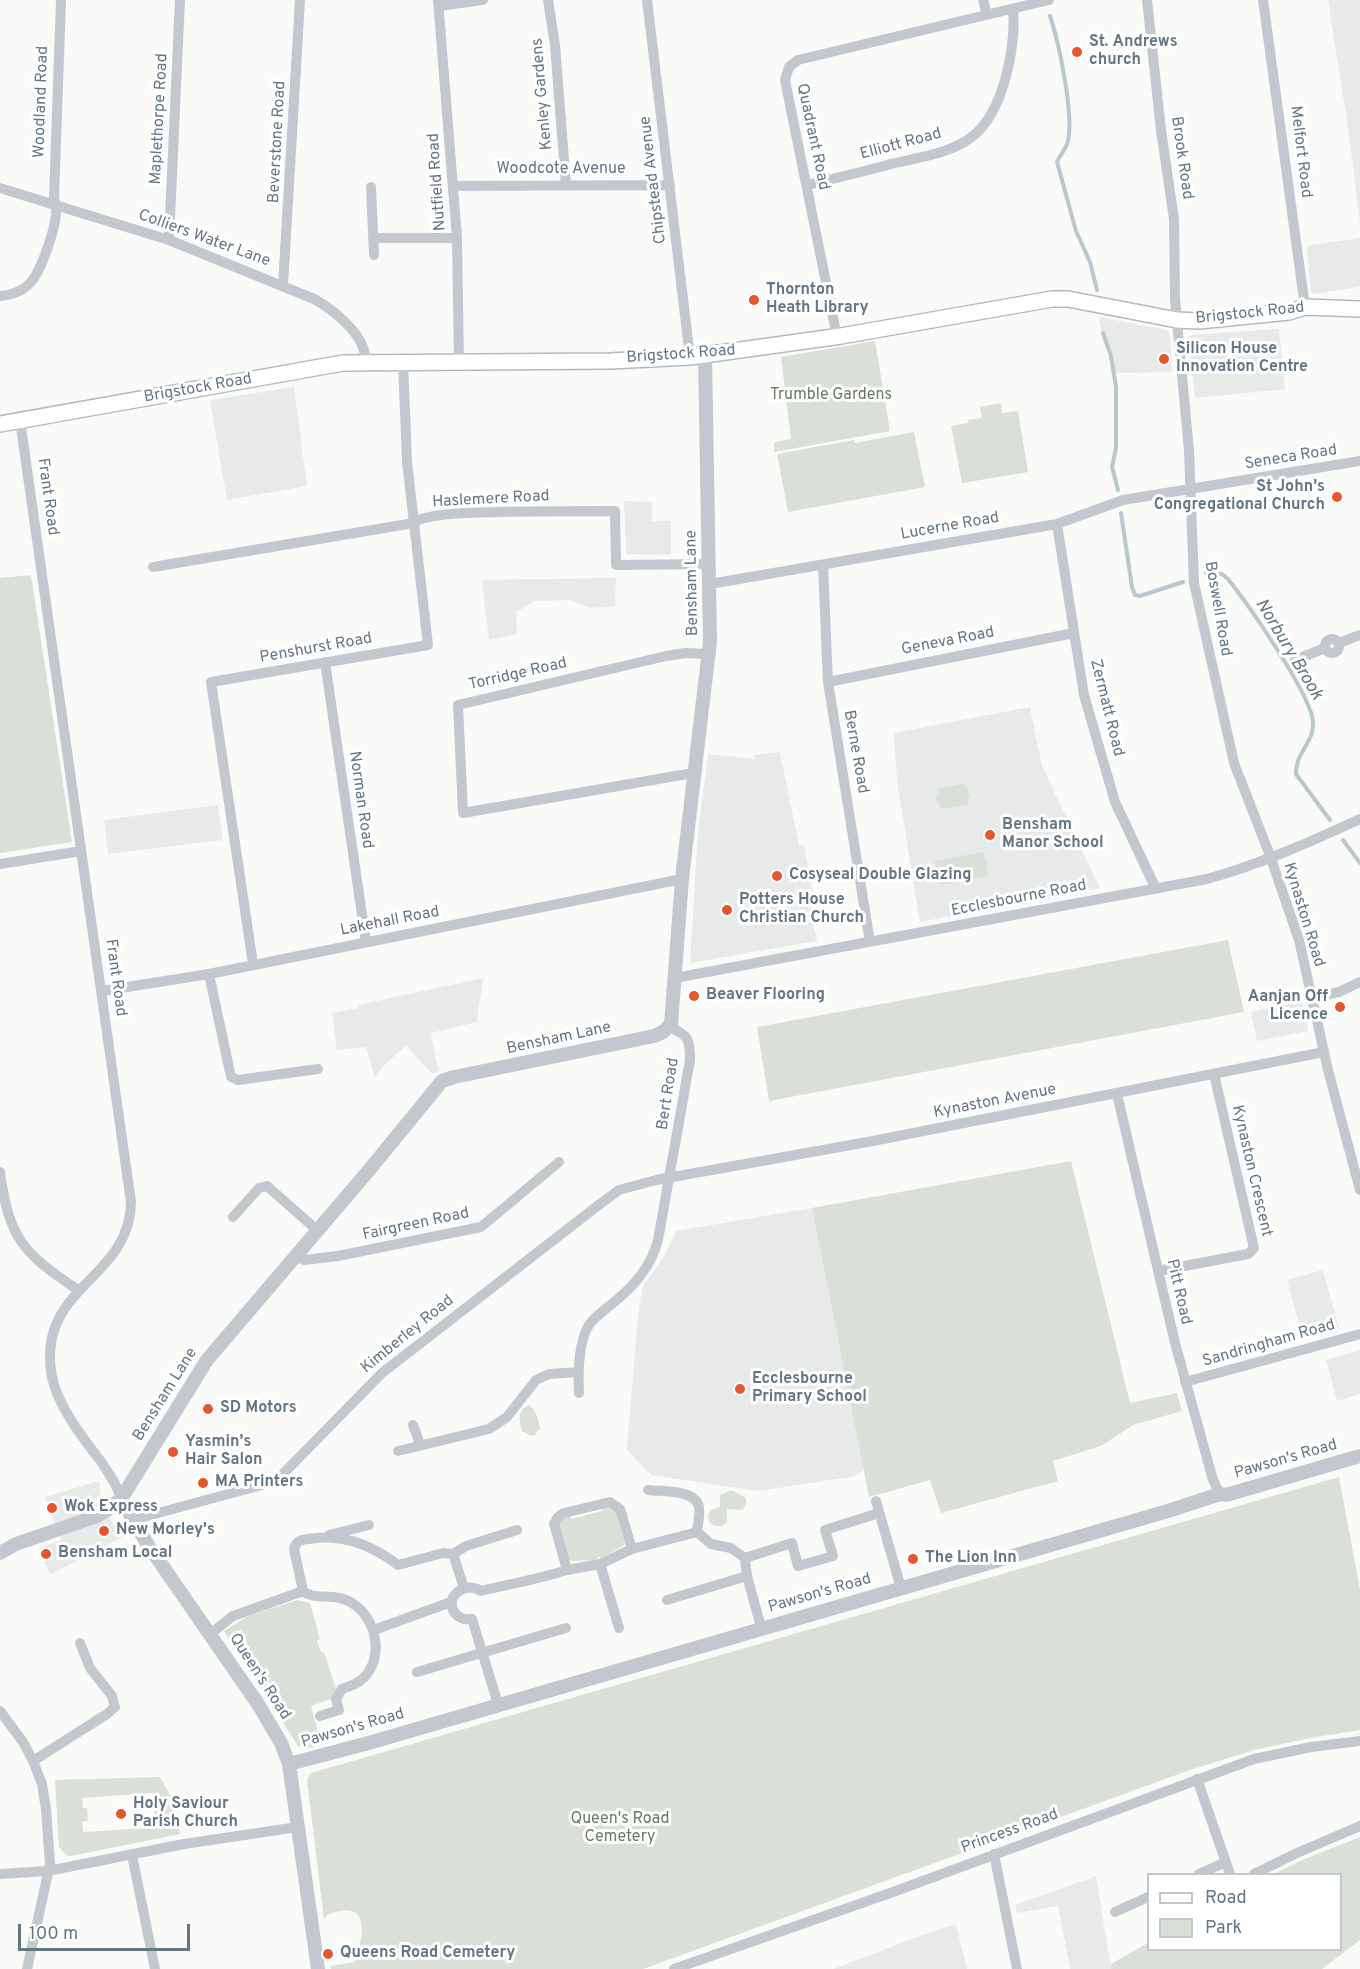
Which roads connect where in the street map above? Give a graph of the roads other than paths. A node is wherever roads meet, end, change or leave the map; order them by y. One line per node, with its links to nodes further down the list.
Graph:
1 (61, 0): 20 (street, Woodland Road)
2 (180, 0): 23 (street, Maplethorpe Road)
3 (300, 0): 25 (street, Beverstone Road)
4 (483, 0): 11 (street)
5 (548, 0): 14 (street, Kenley Gardens)
6 (648, 0): 15 (street, Chipstead Avenue)
7 (983, 0): 13 (street)
8 (1049, 0): 12 (street, Quadrant Road)
9 (1147, 0): 29 (street, Brook Road)
10 (1263, 0): 27 (street, Melfort Road)
11 (438, 3): 17 (street, Nutfield Road)
12 (1013, 9): 13 (street, Quadrant Road); 16 (street, Elliott Road)
13 (987, 14): 16 (street, Quadrant Road)
14 (566, 185): 15 (street, Woodcote Avenue); 17 (street, Woodcote Avenue)
15 (670, 185): 32 (street, Chipstead Avenue)
16 (807, 185): 30 (street, Quadrant Road)
17 (453, 186): 22 (street, Nutfield Road)
18 (371, 187): 21 (street)
19 (0, 188): 20 (street, Colliers Water Lane)
20 (56, 205): 23 (street, Colliers Water Lane); 26 (street, Woodland Road)
21 (373, 238): 22 (street); 24 (street)
22 (457, 238): 35 (street, Nutfield Road)
23 (169, 240): 25 (street, Colliers Water Lane)
24 (374, 255)
25 (283, 285): 33 (street, Colliers Water Lane)
26 (0, 296)
27 (1305, 307): 28 (main road, Brigstock Road); 29 (main road, Brigstock Road)
28 (1360, 309)
29 (1177, 320): 30 (main road, Brigstock Road); 39 (street, Boswell Road)
30 (837, 337): 31 (main road, Brigstock Road)
31 (705, 356): 32 (main road, Brigstock Road); 42 (street, Bensham Lane)
32 (690, 357): 35 (main road, Brigstock Road)
33 (365, 362): 34 (main road, Brigstock Road); 36 (main road, Brigstock Road)
34 (403, 362): 35 (main road, Brigstock Road); 40 (street, Penshurst Road)
35 (459, 362)
36 (21, 420): 37 (main road, Brigstock Road); 54 (street, Frant Road)
37 (0, 424)
38 (1360, 461): 39 (street, Seneca Road)
39 (1192, 489): 41 (street, Lucerne Road); 55 (street, Boswell Road)
40 (414, 520): 42 (street, Haslemere Road); 44 (street, Haslemere Road); 50 (street, Penshurst Road)
41 (1057, 525): 43 (street, Lucerne Road); 46 (street, Zermatt Road)
42 (710, 564): 45 (street, Bensham Lane)
43 (823, 565): 45 (street, Lucerne Road); 51 (street, Berne Road)
44 (153, 567)
45 (710, 584): 48 (street, Bensham Lane)
46 (1074, 633): 51 (street, Geneva Road); 58 (street, Zermatt Road)
47 (1360, 635): 49 (street)
48 (709, 654): 52 (street, Bensham Lane); 52 (street, Torridge Road)
49 (1295, 660)
50 (325, 662): 59 (street, Norman Road); 61 (street, Penshurst Road)
51 (828, 682): 60 (street, Berne Road)
52 (693, 773): 57 (street, Bensham Lane)
53 (1360, 819): 55 (street, Ecclesbourne Road)
54 (81, 851): 56 (street); 65 (street, Frant Road)
55 (1270, 859): 58 (street, Ecclesbourne Road); 66 (street, Kynaston Road)
56 (0, 864)
57 (682, 879): 59 (street, Lakehall Road); 63 (street, Bensham Lane)
58 (1156, 890): 60 (street, Ecclesbourne Road)
59 (366, 942): 61 (street, Lakehall Road)
60 (870, 942): 63 (street, Ecclesbourne Road)
61 (253, 964): 62 (street, Lakehall Road)
62 (209, 974): 65 (street, Lakehall Road); 69 (street)
63 (675, 978): 67 (street, Bensham Lane)
64 (1360, 982): 66 (street)
65 (102, 991): 82 (street, Frant Road)
66 (1312, 998): 68 (street, Kynaston Road)
67 (669, 1027): 74 (street, Bert Road); 78 (street, Bensham Lane)
68 (1324, 1052): 70 (street, Kynaston Avenue); 75 (street, Kynaston Road)
69 (318, 1069)
70 (1214, 1074): 71 (street, Kynaston Avenue); 81 (street, Kynaston Crescent)
71 (1117, 1094): 74 (street, Kynaston Avenue); 81 (street, Pitt Road)
72 (559, 1162): 80 (street, Fairgreen Road)
73 (0, 1172): 77 (street)
74 (670, 1177): 84 (street, Bert Road); 96 (street, Kimberley Road)
75 (1360, 1190)
76 (232, 1217): 78 (street)
77 (13, 1230): 79 (street); 82 (street)
78 (317, 1230): 80 (street, Bensham Lane)
79 (0, 1231)
80 (294, 1255): 93 (street, Bensham Lane)
81 (1158, 1271): 85 (street, Pitt Road)
82 (78, 1290): 93 (street, Frant Road)
83 (1360, 1334): 85 (street, Sandringham Road)
84 (579, 1372): 86 (street, Bert Road); 88 (street)
85 (1185, 1382): 92 (street, Pitt Road)
86 (579, 1393)
87 (413, 1425): 88 (street)
88 (420, 1444): 89 (street)
89 (398, 1451)
90 (1360, 1456): 92 (street, Pawson's Road)
91 (648, 1490): 99 (street)
92 (1220, 1494): 109 (street, Pawson's Road)
93 (121, 1499): 96 (street, Queen's Road); 102 (street, Bensham Lane)
94 (876, 1501): 95 (street)
95 (879, 1513): 104 (street); 109 (street)
96 (132, 1520): 117 (street, Queen's Road)
97 (369, 1525): 100 (street)
98 (517, 1530): 103 (street)
99 (697, 1532): 101 (street); 104 (street)
100 (326, 1536): 103 (street); 110 (street)
101 (632, 1550): 105 (street); 106 (street)
102 (0, 1553)
103 (453, 1554): 108 (street)
104 (745, 1558): 107 (street)
105 (600, 1564): 106 (street); 115 (street)
106 (567, 1569): 108 (street)
107 (747, 1576): 111 (street); 113 (street)
108 (464, 1588): 112 (street)
109 (901, 1588): 113 (street, Pawson's Road)
110 (303, 1591): 116 (street); 117 (street)
111 (667, 1599)
112 (451, 1602): 116 (street); 119 (street)
113 (761, 1627): 121 (street, Pawson's Road)
114 (566, 1628): 119 (street)
115 (620, 1628)
116 (374, 1630): 123 (street)
117 (210, 1634): 126 (street, Queen's Road)
118 (80, 1644): 125 (street)
119 (483, 1651): 120 (street); 121 (street)
120 (417, 1672)
121 (498, 1704): 126 (street, Pawson's Road)
122 (0, 1711): 125 (street)
123 (320, 1716)
124 (1360, 1741): 127 (street, Princess Road)
125 (33, 1761): 133 (street)
126 (289, 1764): 129 (street, Queen's Road)
127 (1197, 1779): 130 (street, Princess Road); 132 (street)
128 (1360, 1826): 136 (street)
129 (298, 1827): 131 (street); 142 (street, Queen's Road)
130 (994, 1854): 143 (street, Princess Road); 144 (street)
131 (132, 1855): 133 (street); 141 (street)
132 (1226, 1862): 134 (street); 135 (street)
133 (48, 1871): 137 (street); 140 (street)
134 (1203, 1873)
135 (1229, 1873)
136 (1258, 1873)
137 (0, 1875)
138 (1147, 1898): 139 (street)
139 (1115, 1912)
140 (27, 1969)
141 (155, 1969)
142 (318, 1969)
143 (674, 1969)
144 (1017, 1969)

